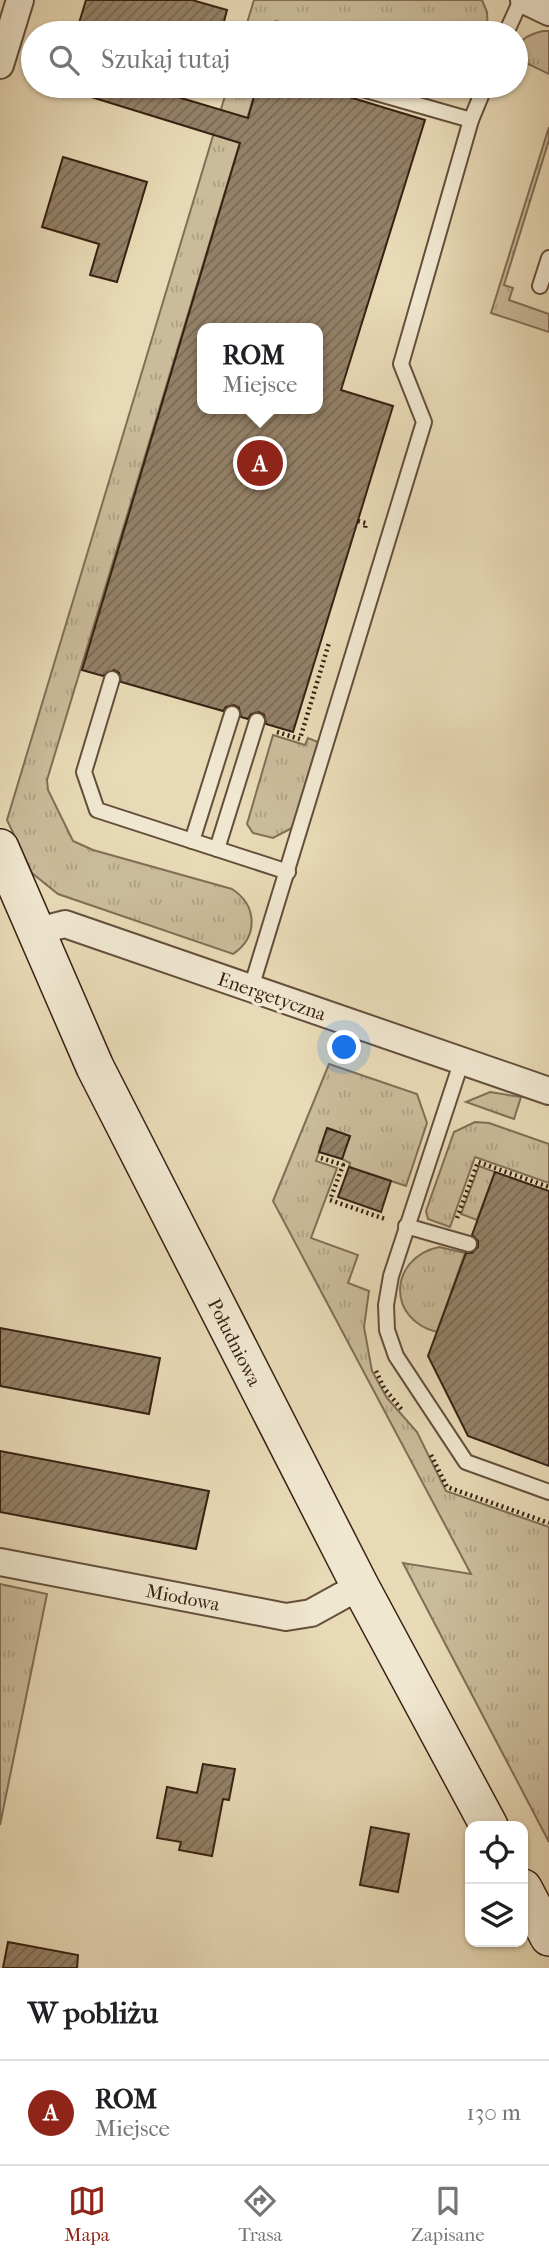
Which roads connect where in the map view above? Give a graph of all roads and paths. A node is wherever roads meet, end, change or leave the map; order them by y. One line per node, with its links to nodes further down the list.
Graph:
1 (19, 0): 5 (street)
2 (522, 0): 3 (street); 4 (lane)
3 (549, 12)
4 (512, 21)
5 (0, 65)
6 (394, 98): 8 (lane)
7 (480, 98): 8 (lane)
8 (471, 120): 21 (lane)
9 (549, 258): 10 (lane)
10 (540, 286)
11 (358, 521): 12 (path)
12 (362, 536)
13 (331, 638): 17 (path)
14 (112, 679): 18 (lane)
15 (232, 714): 18 (lane)
16 (257, 721): 20 (lane)
17 (270, 730)
18 (192, 841): 20 (lane)
19 (0, 848): 22 (street, Południowa)
20 (218, 849): 21 (lane)
21 (288, 872): 23 (lane)
22 (34, 932): 23 (street, Energetyczna); 33 (street, Południowa)
23 (251, 988): 24 (street, Energetyczna)
24 (462, 1060): 25 (street, Energetyczna); 28 (lane)
25 (549, 1091)
26 (321, 1158): 28 (path)
27 (549, 1187): 29 (path)
28 (406, 1226): 29 (lane); 31 (lane)
29 (449, 1238): 30 (lane)
30 (469, 1244)
31 (549, 1492)
32 (0, 1562): 33 (street, Miodowa)
33 (360, 1586): 34 (street, Południowa)
34 (486, 1821)
35 (528, 1897): 36 (street)
36 (549, 1937)

